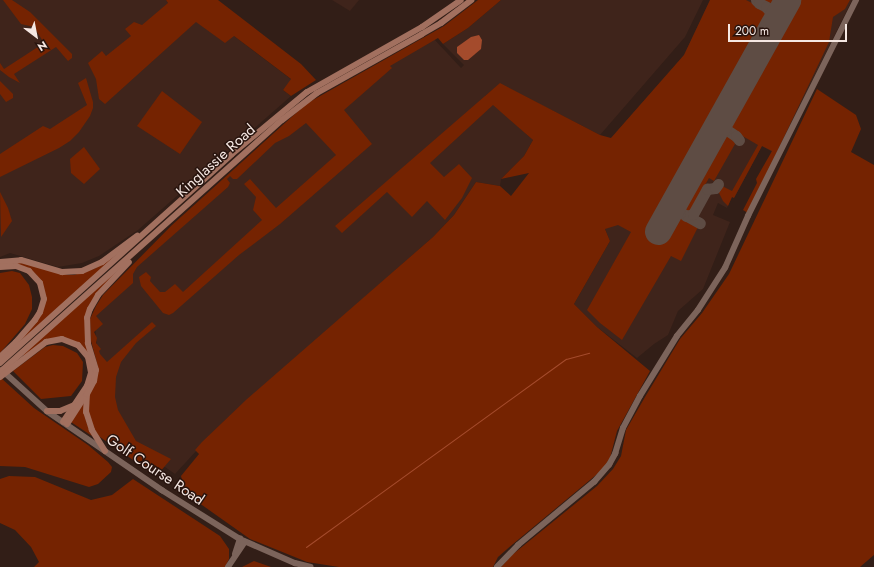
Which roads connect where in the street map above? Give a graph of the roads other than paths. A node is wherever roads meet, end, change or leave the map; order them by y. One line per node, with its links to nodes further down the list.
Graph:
1 (461, 0): 4 (main road, Kinglassie Road)
2 (471, 0): 5 (main road, Kinglassie Road)
3 (856, 0): 20 (street)
4 (168, 213): 6 (main road); 9 (main road, Kinglassie Road)
5 (156, 233): 10 (main road, Kinglassie Road); 12 (main road)
6 (0, 262)
7 (0, 267): 8 (main road)
8 (0, 357)
9 (0, 363)
10 (0, 370): 14 (street, Golf Course Road)
11 (0, 377): 13 (main road)
12 (87, 394): 15 (main road); 16 (main road)
13 (74, 405): 14 (main road); 15 (main road)
14 (47, 411): 15 (street, Golf Course Road)
15 (65, 423): 16 (street, Golf Course Road)
16 (105, 451): 17 (street, Golf Course Road)
17 (243, 540): 18 (street); 19 (street, Golf Course Road)
18 (228, 567)
19 (311, 567)
20 (497, 567)

